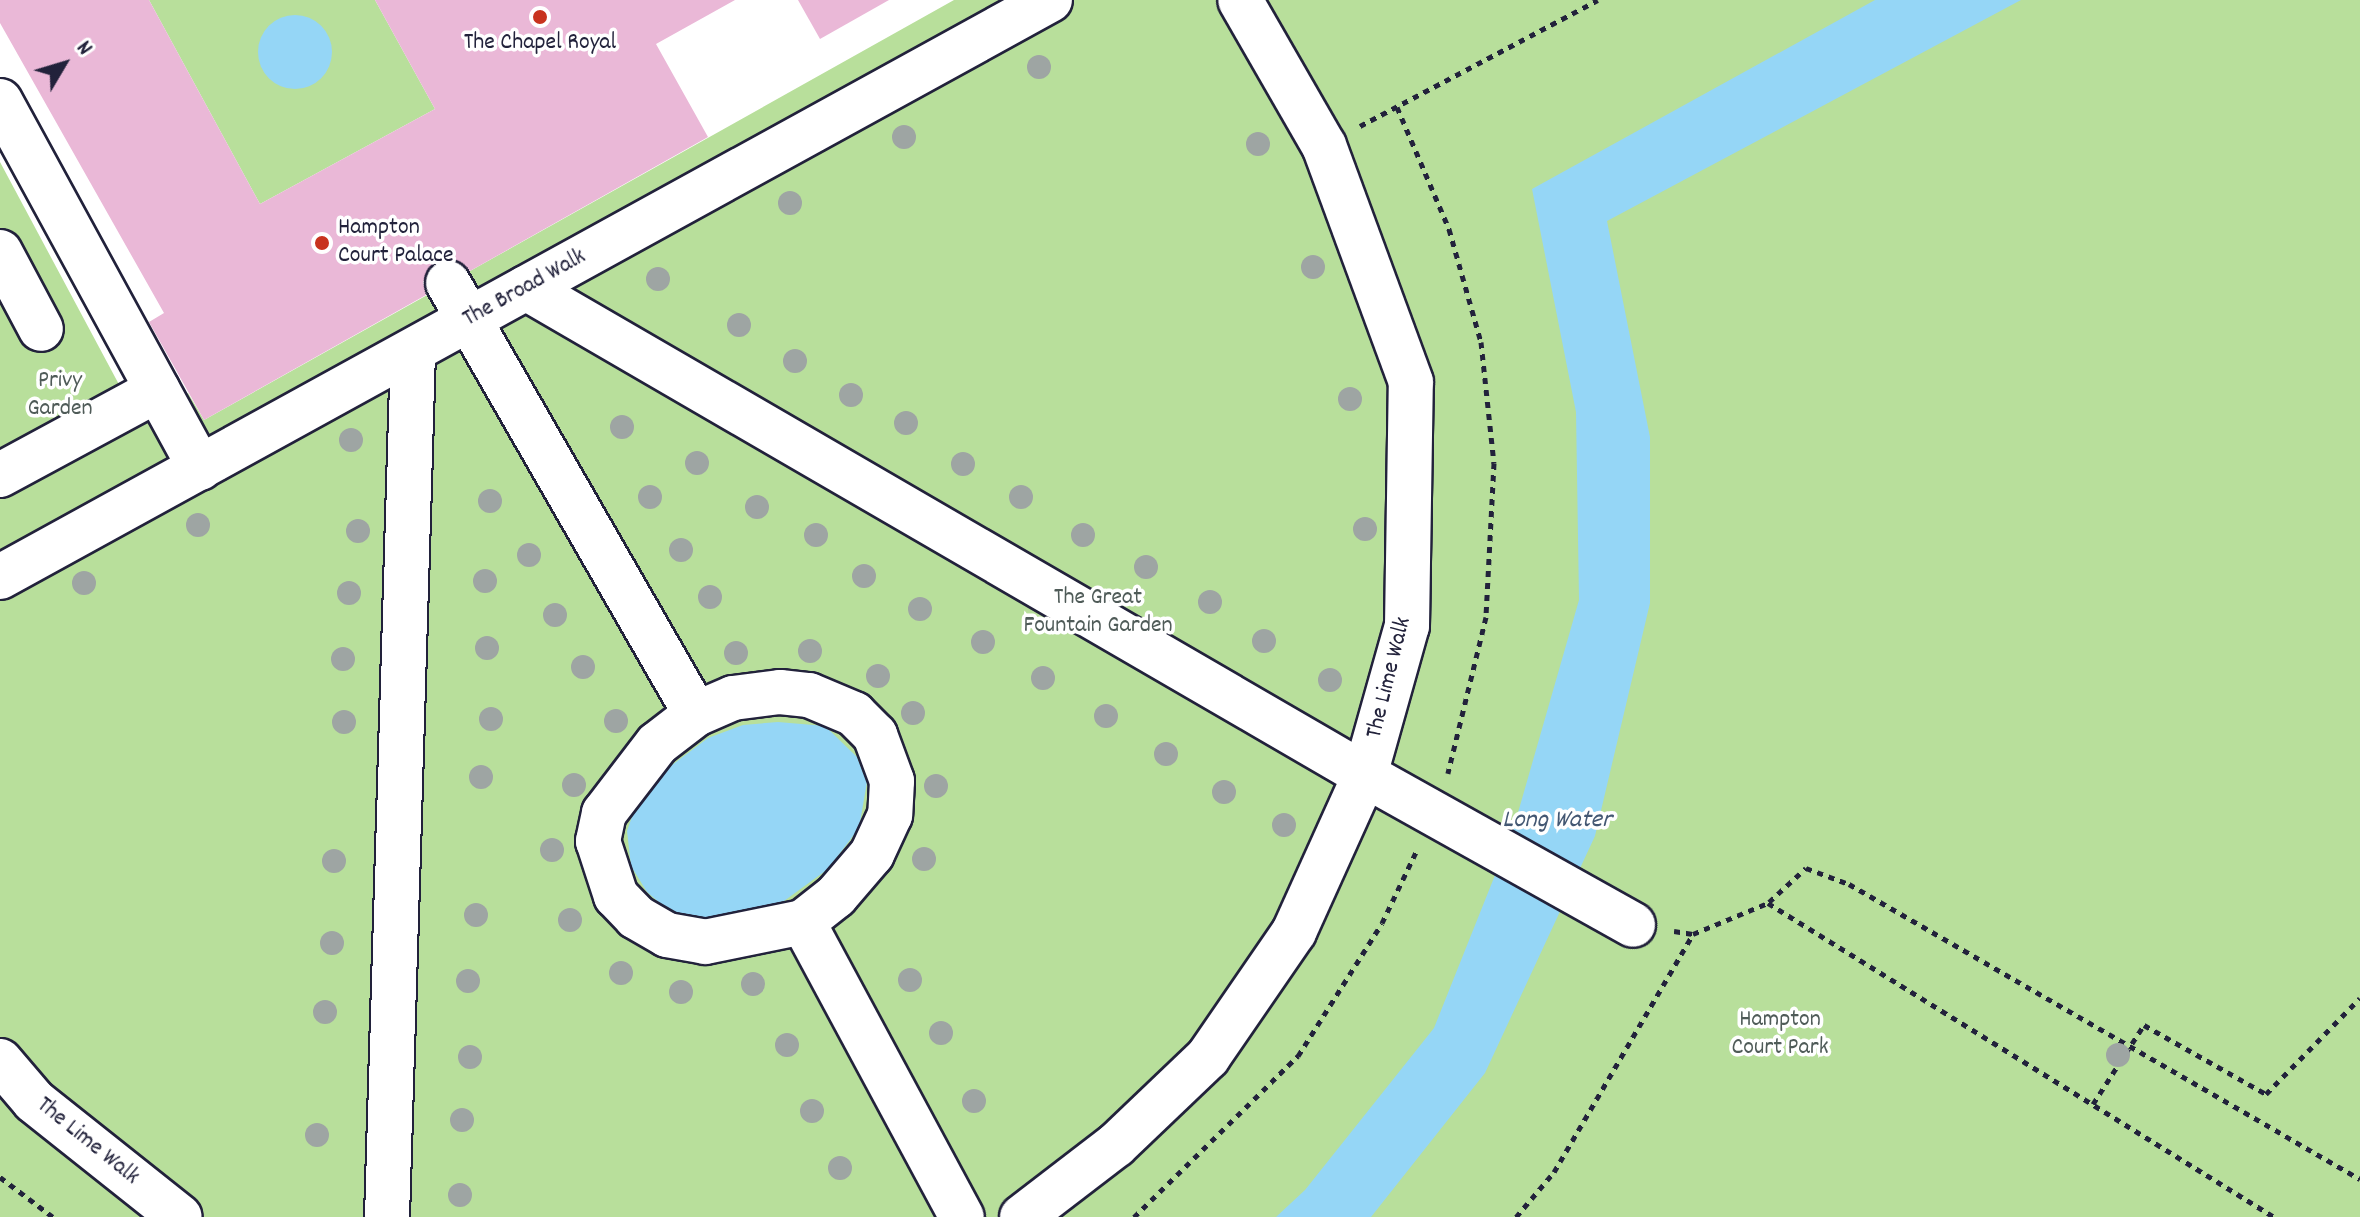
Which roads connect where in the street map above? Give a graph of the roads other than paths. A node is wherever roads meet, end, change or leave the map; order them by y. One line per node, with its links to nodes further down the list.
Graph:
1 (1050, 0): 6 (street, The Broad Walk)
2 (1240, 0): 15 (street, The Lime Walk)
3 (0, 101): 10 (street)
4 (0, 252): 8 (street)
5 (448, 283): 7 (street)
6 (526, 288): 7 (street, The Broad Walk); 15 (street)
7 (469, 320): 9 (street, The Broad Walk); 14 (street)
8 (41, 329)
9 (413, 352): 11 (street, The Broad Walk); 20 (street)
10 (157, 390): 11 (street); 12 (street)
11 (200, 468): 13 (street, The Broad Walk)
12 (0, 475)
13 (0, 577)
14 (696, 714): 16 (street); 16 (street)
15 (1365, 775): 17 (street); 22 (street, The Lime Walk)
16 (803, 922): 21 (street)
17 (1633, 925)
18 (0, 1061): 19 (street, The Lime Walk)
19 (180, 1217)
20 (387, 1217)
21 (962, 1217)
22 (1022, 1217)

